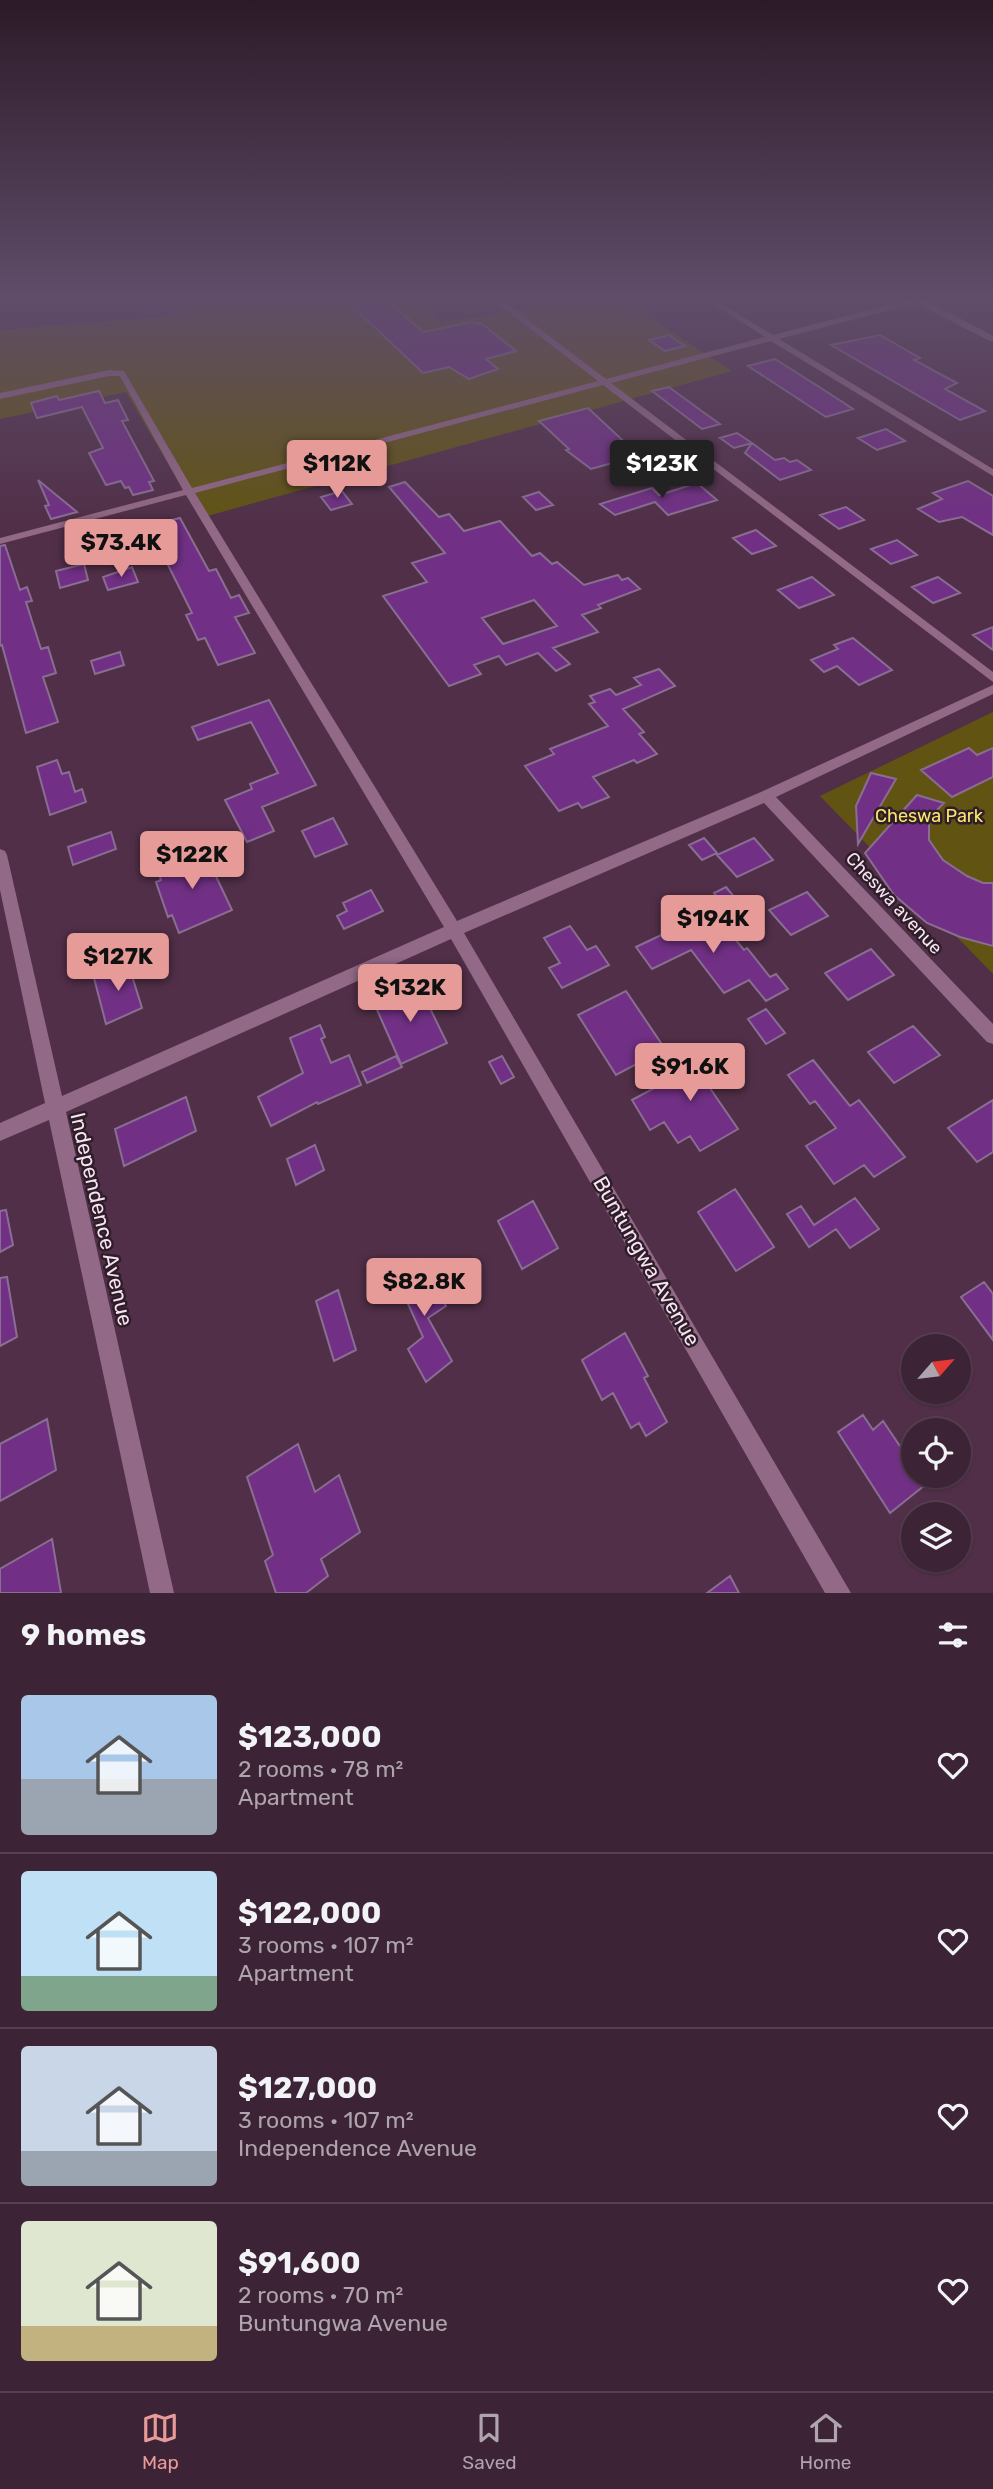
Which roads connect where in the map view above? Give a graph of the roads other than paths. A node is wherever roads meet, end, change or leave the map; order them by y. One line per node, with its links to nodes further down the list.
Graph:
1 (107, 373): 7 (street, Buntungwa Avenue)
2 (121, 373): 9 (street, Buntungwa Avenue)
3 (591, 373): 6 (street)
4 (635, 373): 6 (street)
5 (829, 373): 8 (street)
6 (602, 382): 9 (street); 11 (street)
7 (0, 396)
8 (993, 473)
9 (188, 490): 10 (street); 15 (street, Buntungwa Avenue)
10 (0, 541)
11 (993, 678)
12 (993, 689): 13 (street)
13 (766, 796): 15 (street); 16 (street, Cheswa avenue)
14 (0, 855): 17 (street, Independence Avenue)
15 (454, 930): 17 (street); 20 (street, Buntungwa Avenue)
16 (993, 1036)
17 (54, 1107): 18 (street); 19 (street, Independence Avenue)
18 (0, 1132)
19 (162, 1593)
20 (839, 1593)

